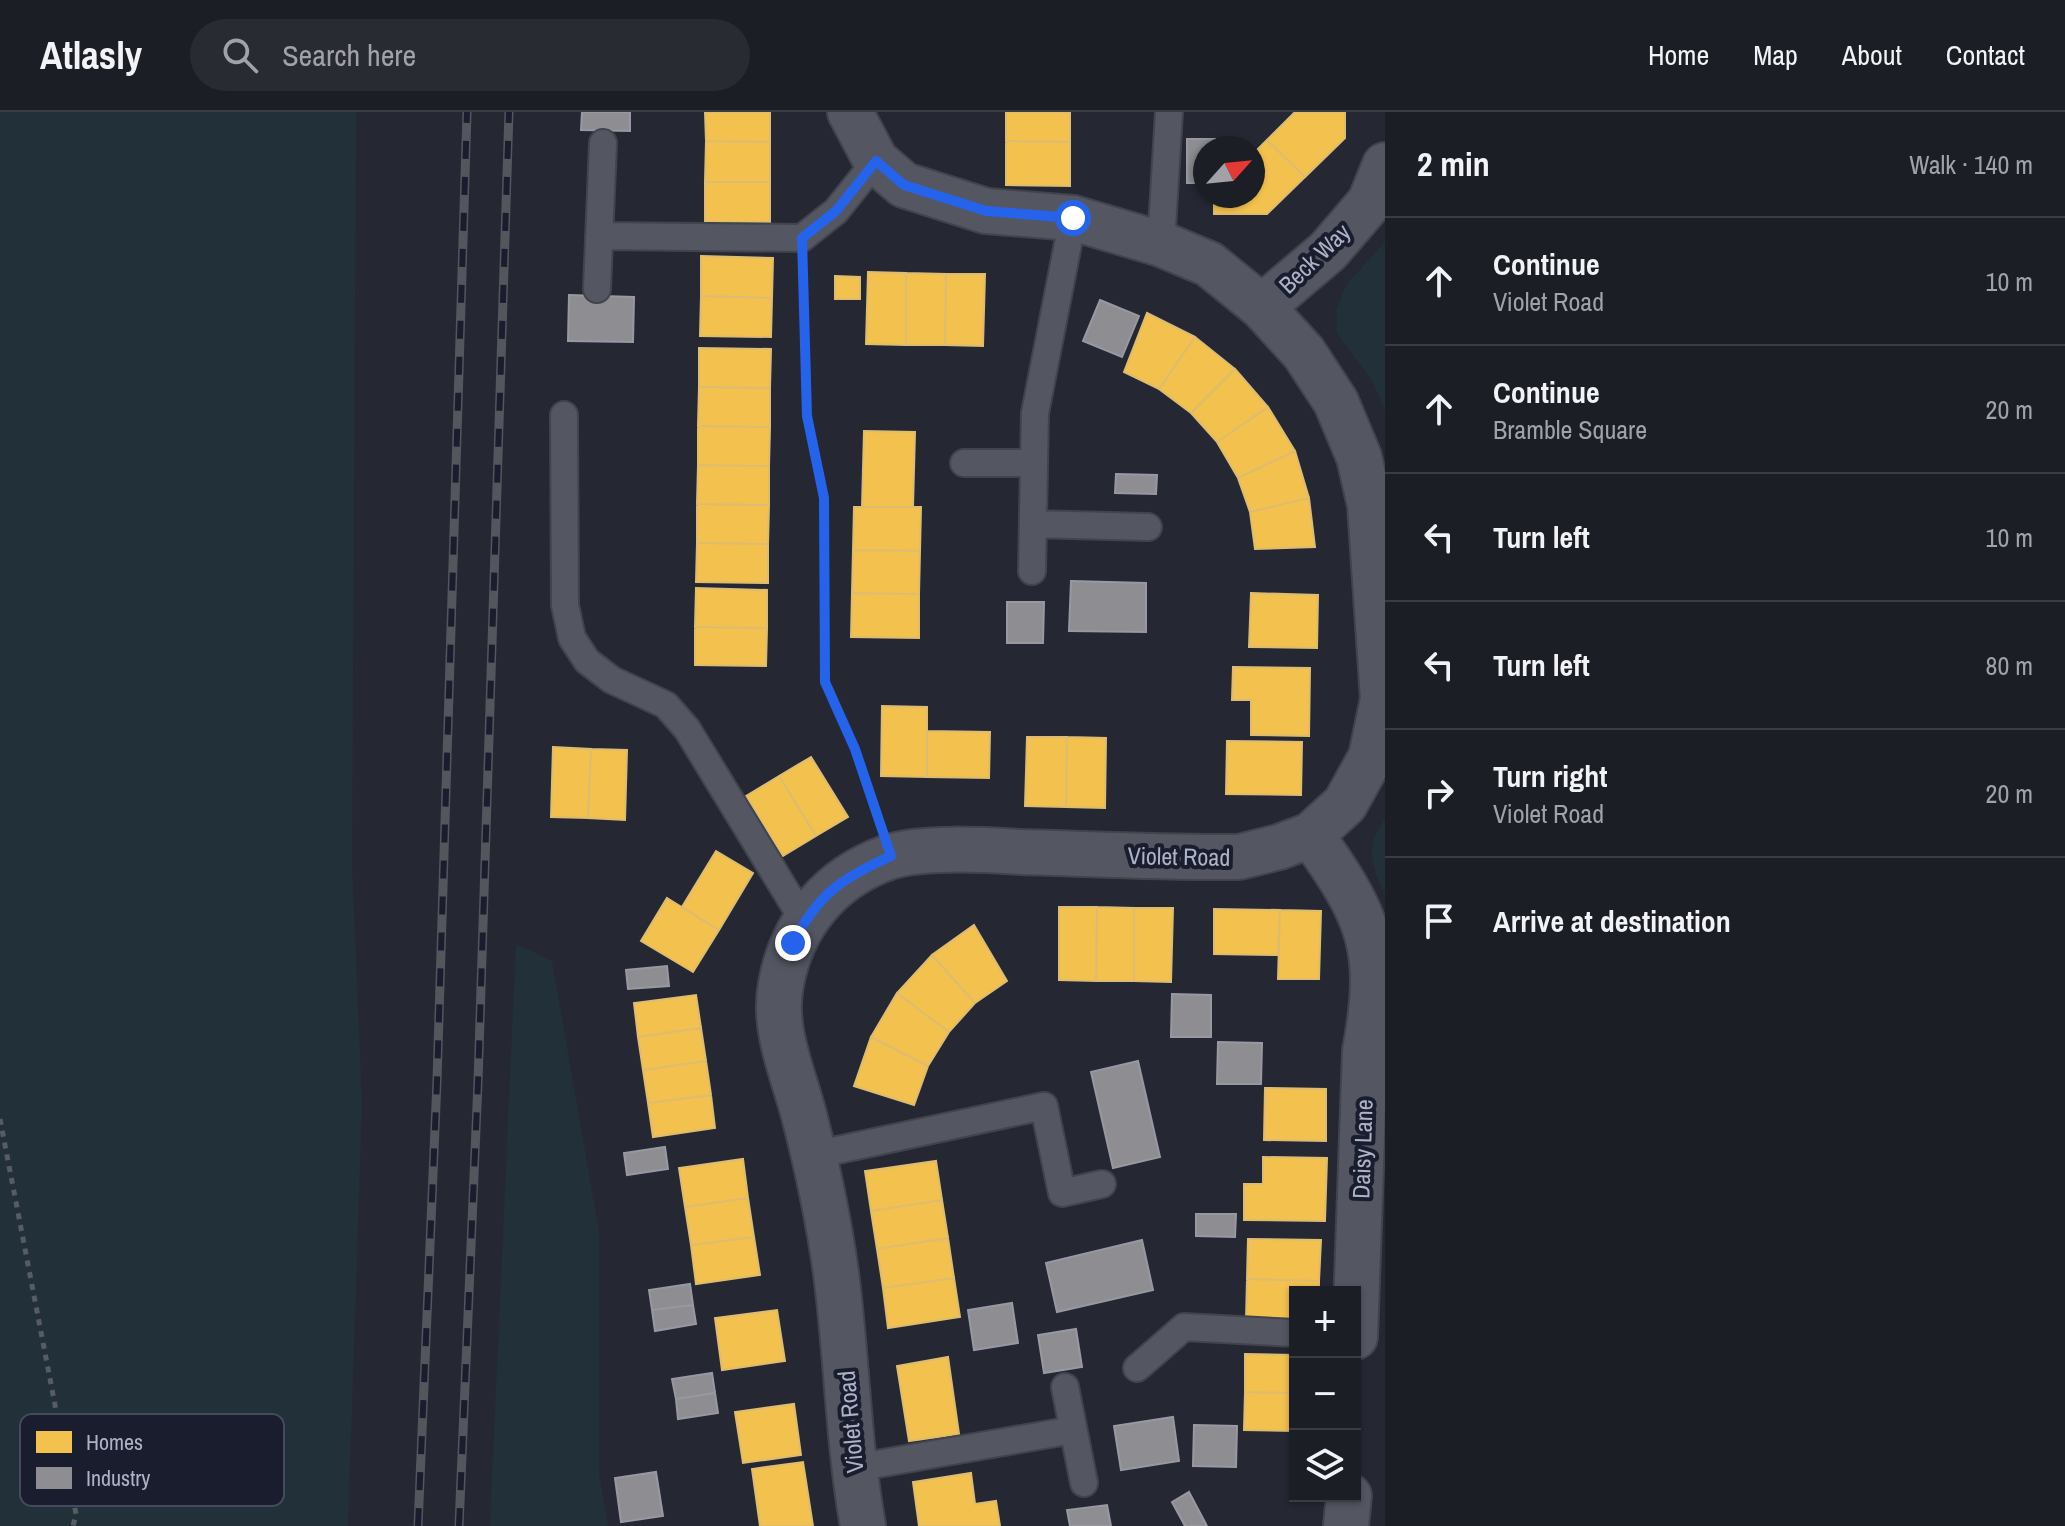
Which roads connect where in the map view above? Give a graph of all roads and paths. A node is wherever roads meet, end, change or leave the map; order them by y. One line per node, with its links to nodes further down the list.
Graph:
1 (850, 112): 4 (street)
2 (1169, 112): 9 (lane)
3 (603, 143): 7 (lane)
4 (876, 161): 6 (street, Violet Road); 8 (lane)
5 (1385, 165): 11 (street, Beck Way)
6 (1073, 218): 9 (street, Violet Road); 14 (lane)
7 (599, 236): 8 (lane); 10 (lane)
8 (802, 238): 19 (path)
9 (1161, 244): 11 (street, Violet Road)
10 (597, 289)
11 (1262, 307): 18 (street, Violet Road)
12 (564, 415): 20 (lane)
13 (964, 463): 14 (lane)
14 (1034, 463): 15 (lane)
15 (1033, 524): 16 (lane); 17 (lane)
16 (1148, 527)
17 (1032, 571)
18 (1311, 835): 19 (street, Violet Road); 24 (street, Daisy Lane)
19 (891, 856): 20 (street, Violet Road)
20 (804, 921): 22 (street, Violet Road)
21 (0, 1119): 28 (path)
22 (814, 1155): 23 (lane); 30 (street, Violet Road)
23 (1102, 1184)
24 (1357, 1286)
25 (1289, 1333): 26 (lane)
26 (1137, 1368)
27 (1065, 1387): 29 (lane)
28 (57, 1414)
29 (1073, 1430): 30 (lane); 31 (lane)
30 (854, 1468): 35 (street, Violet Road)
31 (1084, 1483)
32 (1348, 1502): 36 (street)
33 (74, 1506): 34 (path)
34 (73, 1526)
35 (863, 1526)
36 (1346, 1526)

